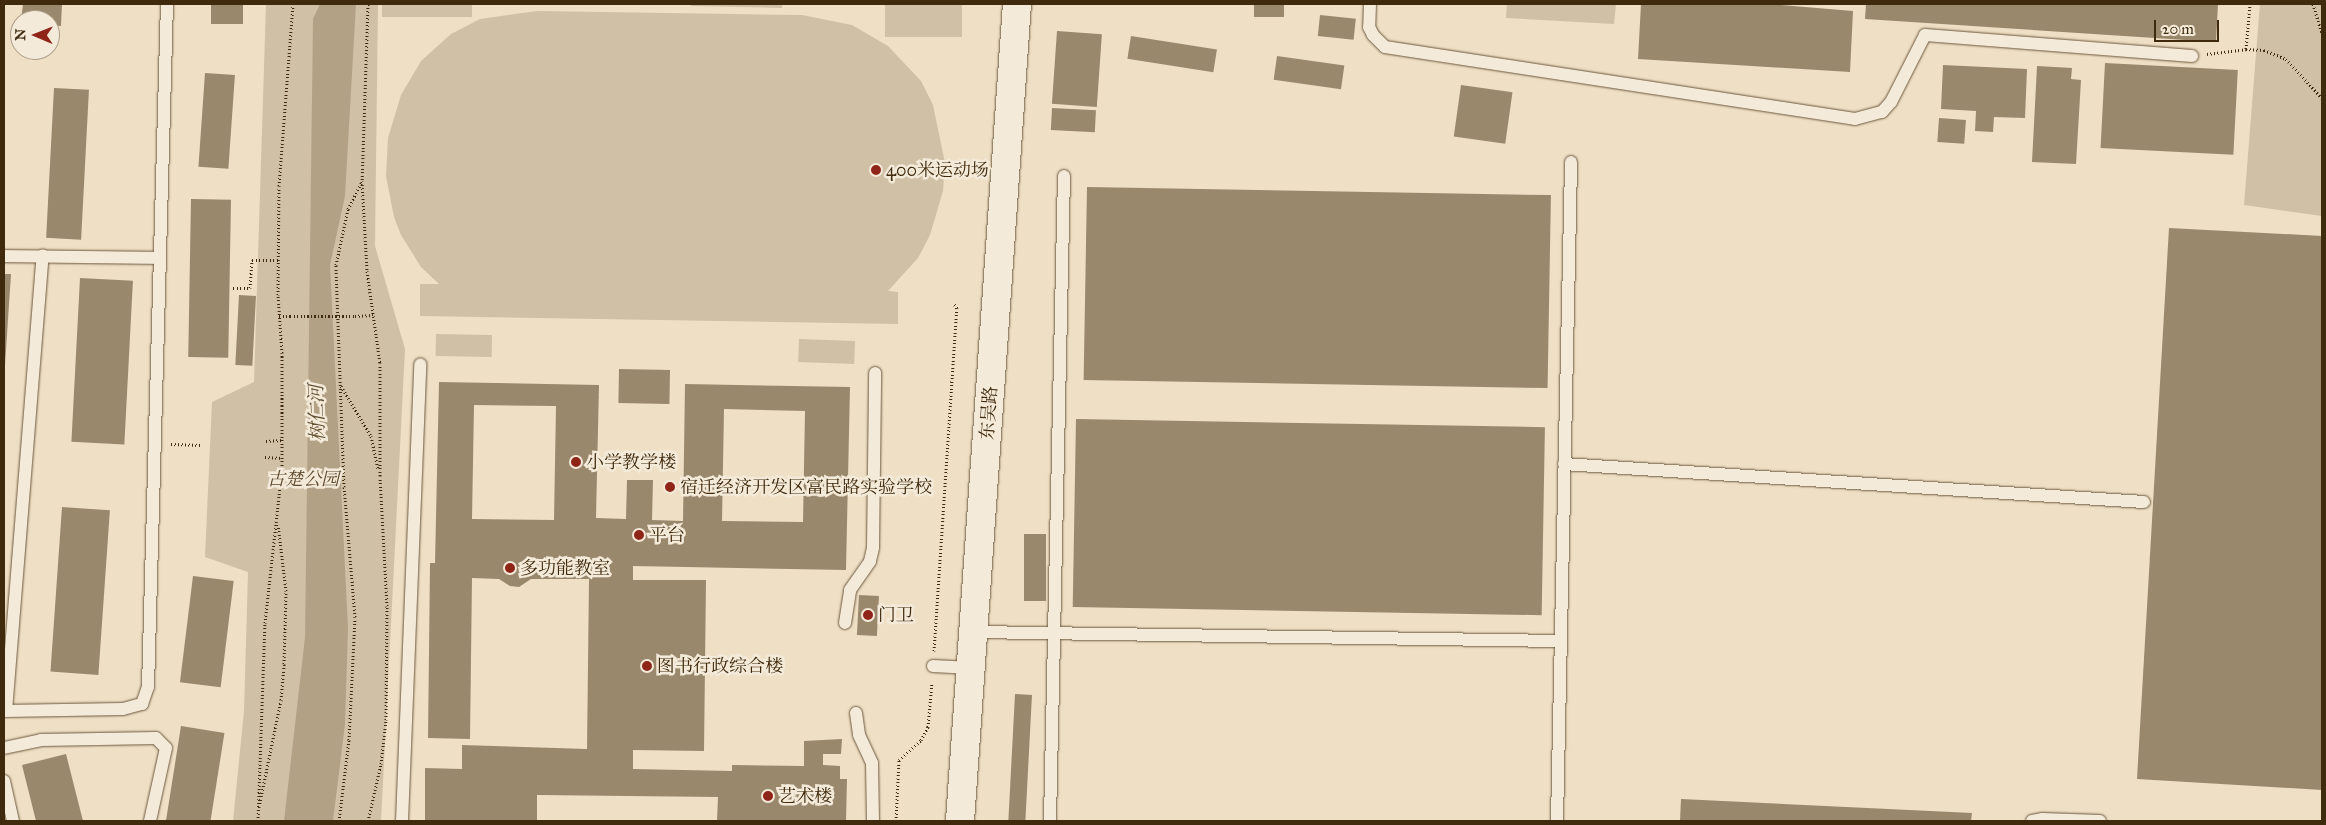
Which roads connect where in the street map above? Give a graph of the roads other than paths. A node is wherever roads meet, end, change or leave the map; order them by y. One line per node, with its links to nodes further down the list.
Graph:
1 (167, 4): 9 (lane)
2 (1017, 4): 15 (street, 东吴路)
3 (1370, 4): 4 (lane)
4 (2192, 56)
5 (1571, 162): 12 (lane)
6 (1064, 176): 16 (lane)
7 (4, 256): 8 (lane)
8 (43, 256): 9 (lane); 20 (lane)
9 (160, 258): 20 (lane)
10 (420, 364): 26 (lane)
11 (875, 373): 14 (lane)
12 (1564, 464): 13 (lane); 17 (lane)
13 (2144, 502)
14 (846, 623)
15 (974, 632): 16 (lane); 19 (street, 东吴路)
16 (1055, 633): 17 (lane); 29 (lane)
17 (1559, 641): 30 (lane)
18 (933, 666): 19 (lane)
19 (971, 668): 28 (street, 东吴路)
20 (5, 711)
21 (856, 713): 27 (lane)
22 (4, 748): 25 (lane)
23 (4, 782): 24 (lane)
24 (13, 821)
25 (150, 821)
26 (402, 821)
27 (873, 821)
28 (960, 821)
29 (1050, 821)
30 (1557, 821)
31 (2032, 821): 32 (lane)
32 (2100, 821)

